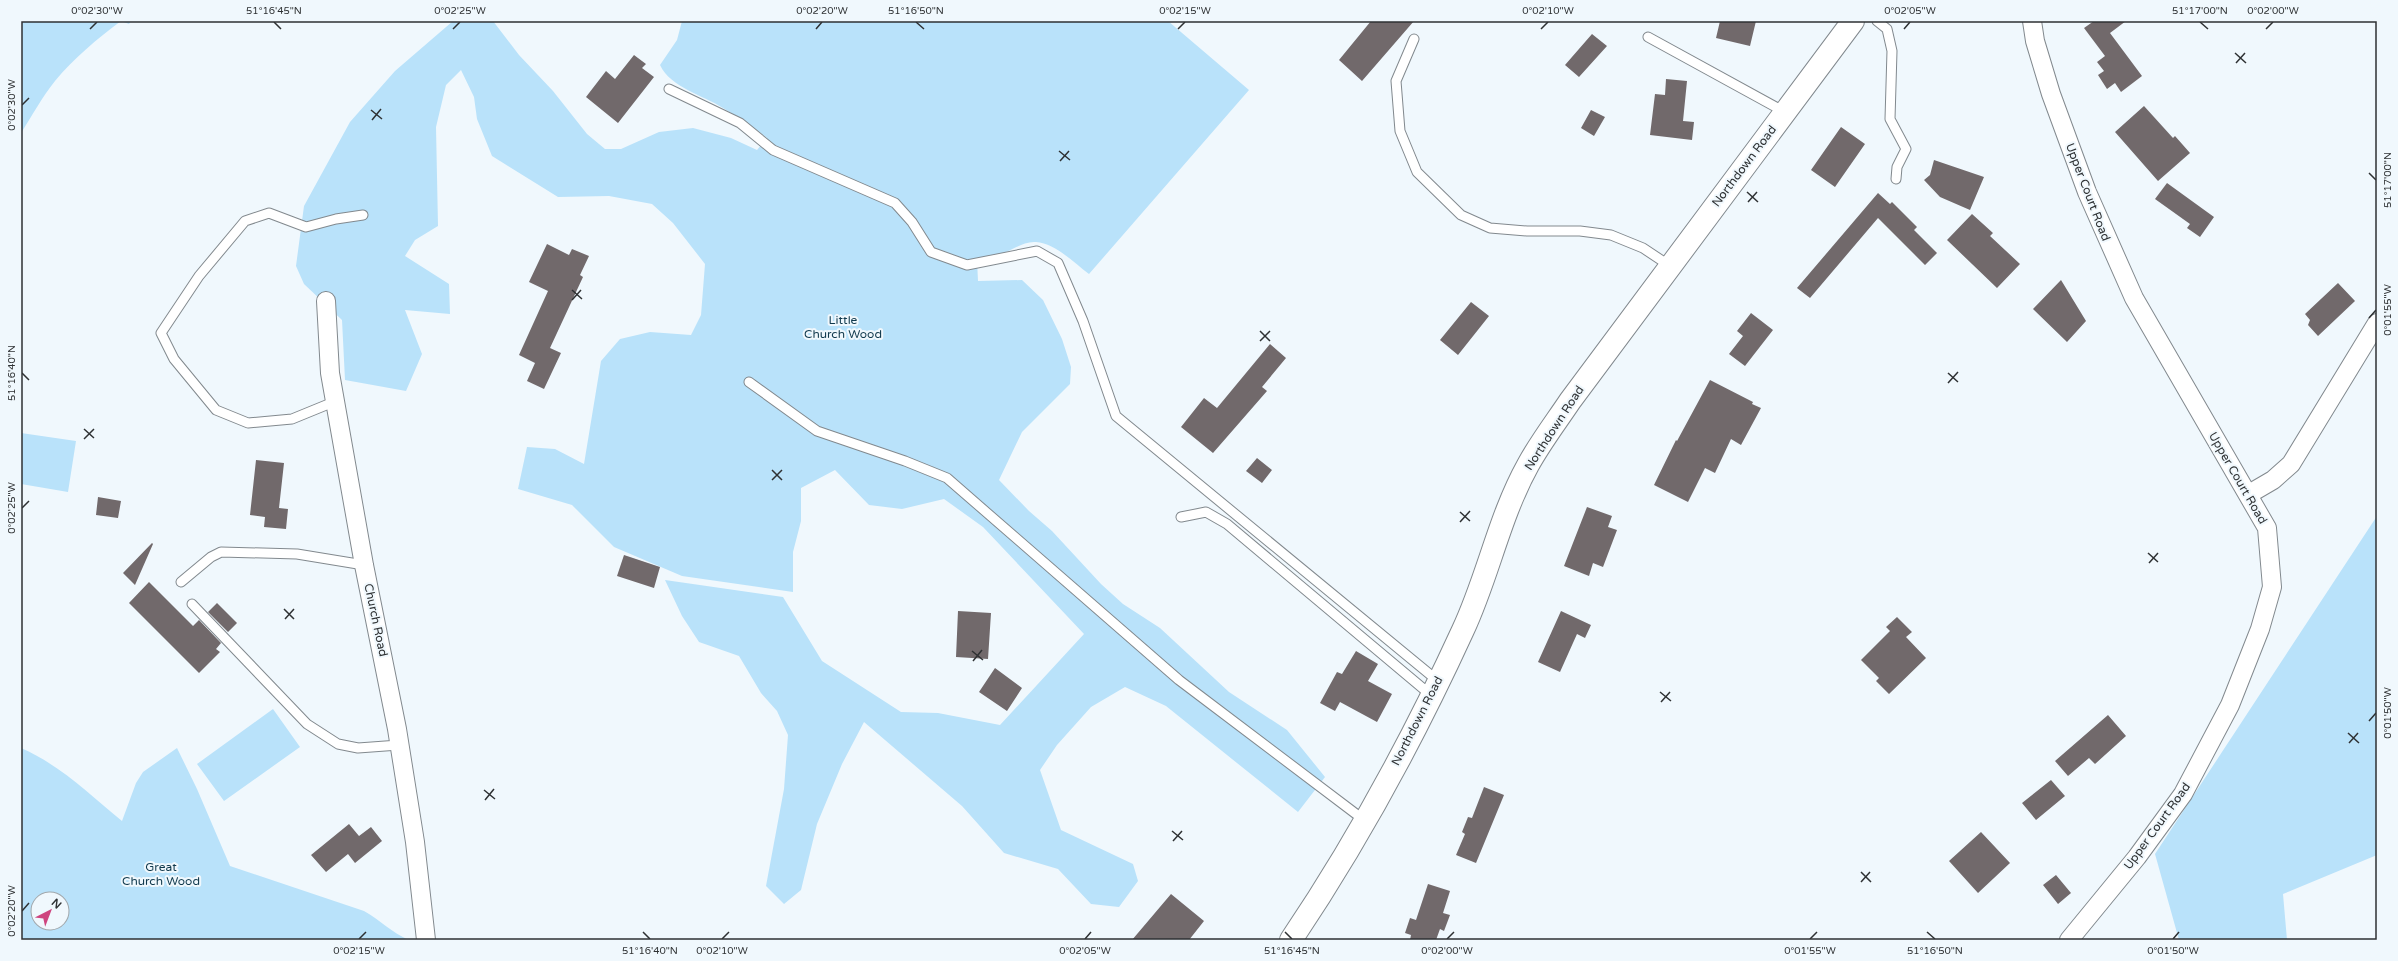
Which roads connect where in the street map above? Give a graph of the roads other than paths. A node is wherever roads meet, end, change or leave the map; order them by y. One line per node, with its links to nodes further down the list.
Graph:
1 (1853, 21): 7 (street, Northdown Road)
2 (1877, 21): 8 (lane)
3 (2032, 21): 15 (street, Upper Court Road)
4 (1648, 37): 7 (lane)
5 (1414, 39): 10 (lane)
6 (669, 89): 20 (lane)
7 (1785, 112): 10 (street, Northdown Road)
8 (1896, 179)
9 (363, 215): 14 (lane)
10 (1670, 266): 20 (street, Northdown Road)
11 (326, 301): 14 (street, Church Road)
12 (2377, 323): 15 (street)
13 (749, 382): 22 (lane)
14 (336, 401): 17 (street, Church Road)
15 (2249, 494): 25 (street, Upper Court Road)
16 (1181, 517): 20 (lane)
17 (364, 565): 18 (lane); 21 (street, Church Road)
18 (181, 582)
19 (192, 604): 21 (lane)
20 (1435, 689): 22 (street, Northdown Road)
21 (399, 745): 23 (street, Church Road)
22 (1364, 820): 24 (street, Northdown Road)
23 (426, 940)
24 (1291, 940)
25 (2069, 940)

